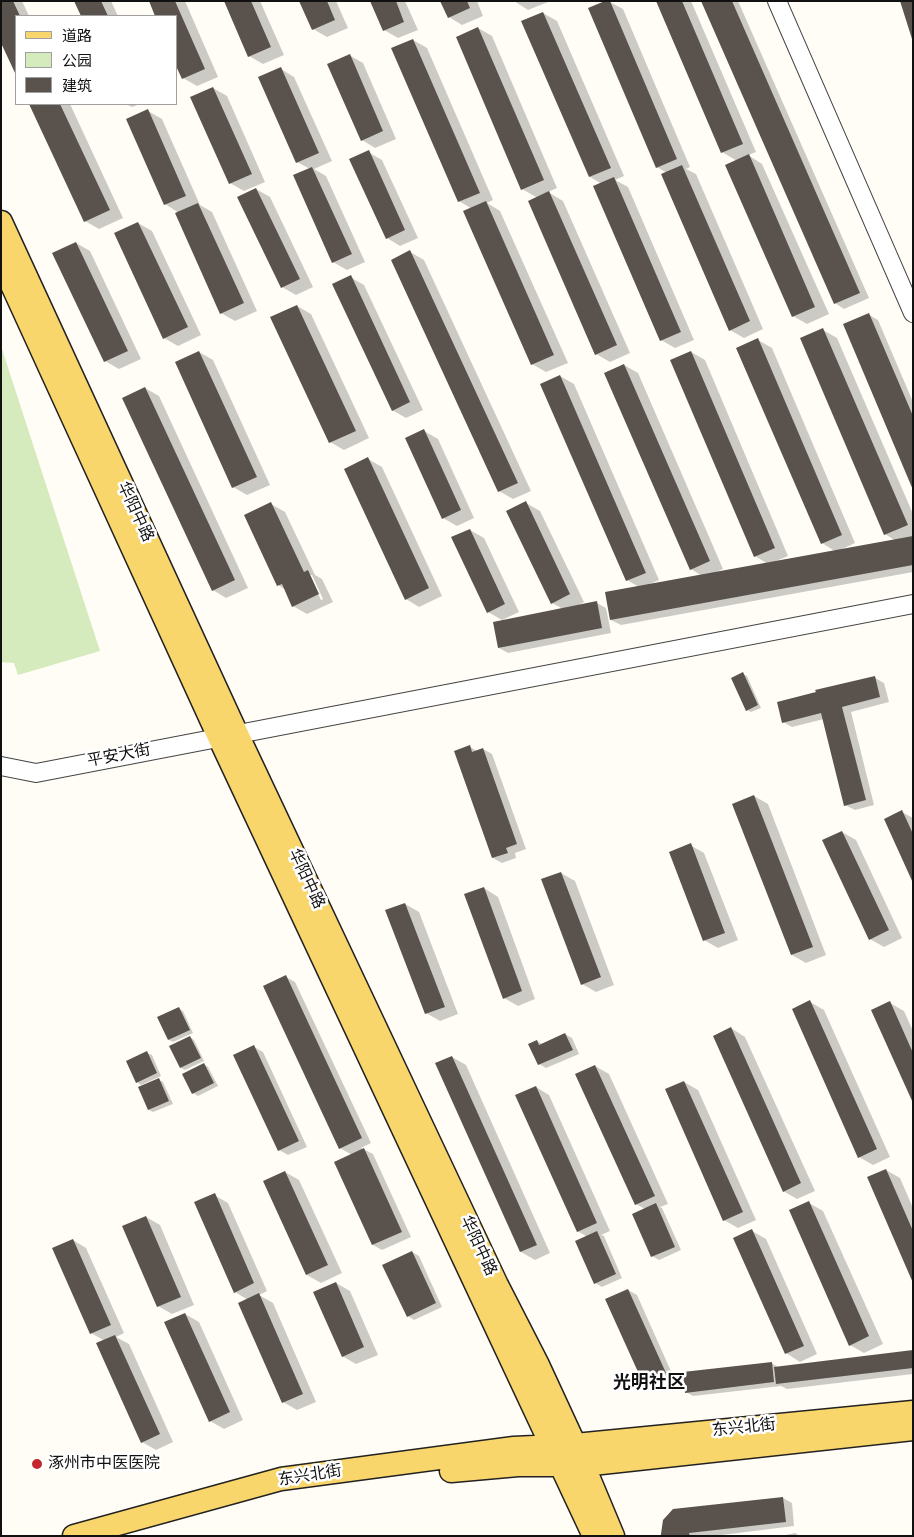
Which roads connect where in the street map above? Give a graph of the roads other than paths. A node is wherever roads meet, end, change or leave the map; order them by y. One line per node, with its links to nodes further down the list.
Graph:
1 (777, 1): 4 (street)
2 (1, 222): 6 (main road, 华阳中路)
3 (1, 261): 6 (main road, 华阳中路)
4 (913, 313)
5 (913, 604): 6 (street, 平安大街)
6 (228, 735): 7 (street, 平安大街); 10 (main road, 华阳中路); 11 (main road, 华阳中路)
7 (1, 766)
8 (913, 1412): 11 (main road, 东兴北街)
9 (913, 1429): 11 (main road, 东兴北街)
10 (556, 1454): 11 (main road); 12 (main road, 东兴北街); 13 (main road, 东兴北街); 14 (main road, 华阳中路)
11 (579, 1455): 15 (main road, 华阳中路)
12 (74, 1536)
13 (128, 1536)
14 (594, 1536)
15 (613, 1536)

